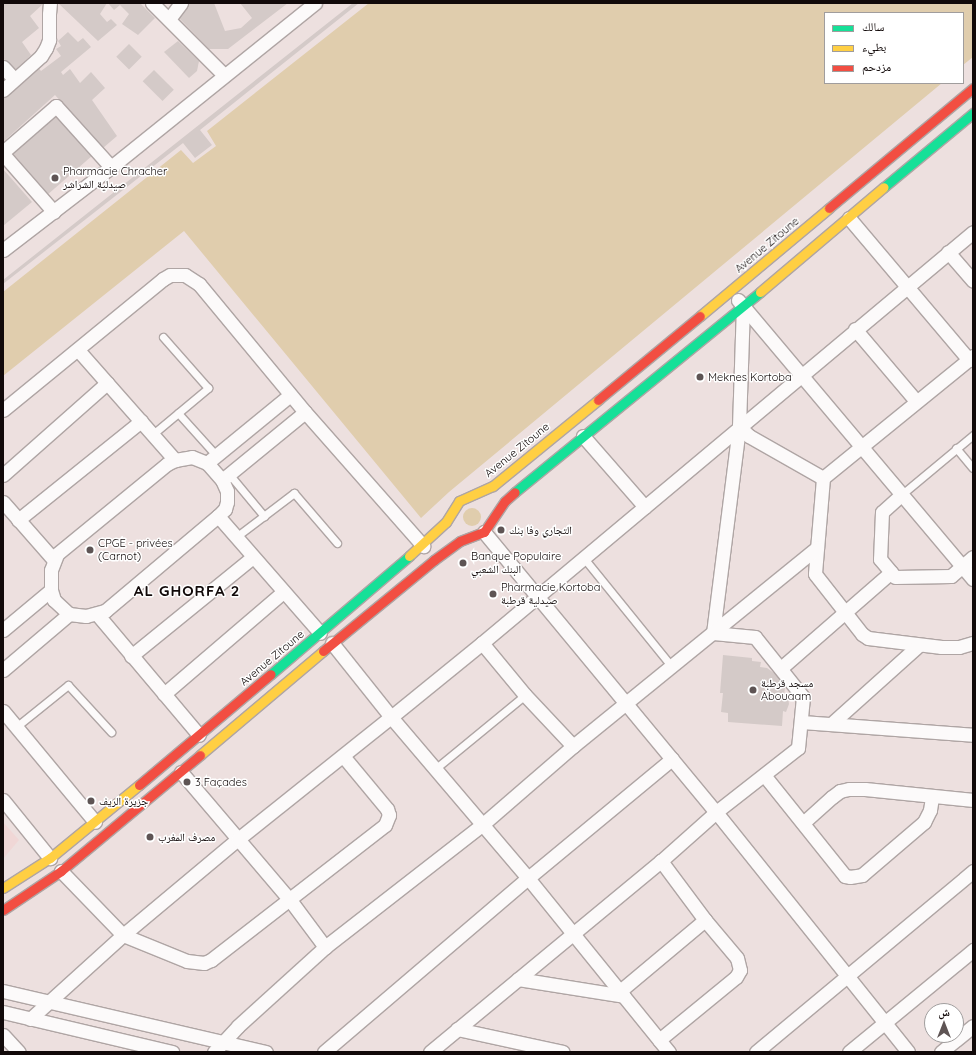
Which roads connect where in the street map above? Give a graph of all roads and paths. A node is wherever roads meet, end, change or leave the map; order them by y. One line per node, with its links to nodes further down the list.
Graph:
1 (50, 3): 8 (street)
2 (152, 3): 5 (street)
3 (181, 3): 5 (street)
4 (315, 3): 7 (street)
5 (169, 19): 7 (street)
6 (3, 67): 8 (street)
7 (224, 76): 13 (street)
8 (14, 79): 10 (street)
9 (973, 88): 21 (main road, Avenue Zitoune)
10 (3, 90)
11 (973, 113): 15 (main road)
12 (3, 153): 13 (street); 14 (street)
13 (111, 166): 14 (street)
14 (54, 212): 17 (street)
15 (849, 218): 20 (street); 22 (main road)
16 (973, 232): 18 (street)
17 (5, 246)
18 (948, 252): 19 (street); 20 (street)
19 (973, 281)
20 (908, 286): 23 (street); 26 (street)
21 (730, 291): 22 (street); 48 (main road, Avenue Zitoune)
22 (743, 306): 27 (street); 35 (street); 38 (main road)
23 (855, 329): 27 (street); 30 (street)
24 (163, 337): 33 (lane)
25 (78, 350): 28 (street); 29 (street); 31 (street)
26 (971, 358): 30 (street)
27 (801, 375): 35 (street); 39 (street)
28 (107, 383): 34 (street); 44 (street)
29 (290, 394): 32 (street); 41 (street)
30 (916, 401): 39 (street)
31 (3, 410)
32 (305, 412): 45 (street); 59 (street)
33 (178, 413): 36 (lane); 41 (lane)
34 (141, 422): 36 (street); 54 (street)
35 (739, 426): 46 (street); 50 (street); 76 (street)
36 (153, 434): 42 (street)
37 (973, 434): 40 (lane)
38 (583, 436): 50 (street); 55 (main road)
39 (861, 448): 46 (street); 47 (street)
40 (956, 448): 43 (lane); 47 (lane)
41 (212, 459): 42 (street); 45 (street)
42 (175, 460): 64 (street)
43 (973, 468)
44 (3, 475)
45 (226, 477): 52 (street); 53 (lane)
46 (823, 478): 60 (street)
47 (901, 495): 65 (street); 66 (street)
48 (466, 498): 51 (main road, Avenue Zitoune); 55 (main road)
49 (3, 502): 54 (street)
50 (645, 507): 62 (street)
51 (453, 511): 56 (main road); 59 (main road, Avenue Zitoune)
52 (218, 516): 57 (street); 73 (street)
53 (264, 516): 57 (lane); 58 (lane)
54 (18, 520): 64 (street)
55 (491, 520): 56 (main road)
56 (478, 534): 70 (street); 77 (main road)
57 (236, 537): 61 (street)
58 (337, 543)
59 (422, 546): 75 (main road, Avenue Zitoune)
60 (817, 548): 71 (street); 76 (street)
61 (253, 557): 69 (street); 81 (street)
62 (583, 557): 70 (street); 82 (lane)
63 (973, 557): 65 (street)
64 (54, 560): 68 (street)
65 (962, 566): 66 (street); 67 (street)
66 (891, 572): 71 (street)
67 (973, 579)
68 (51, 590): 72 (street); 74 (street)
69 (283, 592): 75 (street); 85 (street)
70 (537, 596): 78 (street); 87 (street)
71 (845, 613): 80 (street); 83 (street)
72 (69, 614): 73 (street); 84 (street)
73 (97, 614): 81 (street)
74 (3, 630)
75 (320, 633): 94 (main road, Avenue Zitoune)
76 (713, 633): 82 (street); 83 (street)
77 (332, 643): 89 (street); 100 (main road)
78 (482, 643): 86 (street); 89 (street)
79 (973, 643): 80 (street)
80 (919, 645): 91 (street)
81 (131, 656): 85 (street)
82 (672, 667): 87 (street)
83 (781, 668): 90 (street)
84 (3, 670)
85 (164, 694): 94 (street)
86 (525, 695): 96 (street); 99 (lane)
87 (626, 704): 96 (street); 98 (street)
88 (3, 710): 92 (street)
89 (391, 717): 97 (street); 99 (street)
90 (802, 722): 91 (street); 101 (street)
91 (831, 724): 95 (street)
92 (16, 727): 93 (lane); 106 (street)
93 (111, 732)
94 (199, 735): 106 (main road, Avenue Zitoune)
95 (973, 735)
96 (573, 746): 108 (street)
97 (343, 756): 109 (street); 116 (street)
98 (672, 759): 105 (street); 114 (street)
99 (435, 768): 108 (street)
100 (181, 772): 109 (street); 112 (main road)
101 (764, 775): 105 (street); 107 (street)
102 (932, 797): 104 (street); 107 (street); 107 (street)
103 (3, 800): 110 (street)
104 (973, 800)
105 (716, 812): 111 (street); 123 (street)
106 (95, 822): 110 (main road, Avenue Zitoune)
107 (803, 823)
108 (483, 824): 114 (street); 121 (street)
109 (238, 839): 116 (street); 120 (street)
110 (50, 858): 115 (main road, Avenue Zitoune)
111 (661, 861): 118 (street); 119 (street)
112 (61, 871): 117 (main road); 120 (street)
113 (973, 871): 123 (street)
114 (528, 878): 119 (street); 139 (street)
115 (3, 888)
116 (290, 900): 120 (street); 121 (street)
117 (3, 910)
118 (705, 920): 126 (street); 134 (street)
119 (573, 933): 124 (street); 126 (street)
120 (122, 935): 127 (street)
121 (325, 947): 135 (street)
122 (973, 950): 130 (street)
123 (848, 977): 130 (street); 143 (street)
124 (518, 979): 126 (street); 132 (street)
125 (3, 991): 127 (street)
126 (622, 994): 134 (street)
127 (49, 1003): 129 (street); 135 (street)
128 (3, 1012): 129 (street)
129 (30, 1019): 137 (street)
130 (884, 1024): 144 (street); 145 (street)
131 (973, 1026): 146 (street)
132 (457, 1029): 140 (street); 141 (street)
133 (3, 1035): 136 (street)
134 (659, 1040): 142 (street)
135 (218, 1047): 138 (street)
136 (19, 1052)
137 (172, 1052)
138 (266, 1052)
139 (324, 1052)
140 (430, 1052)
141 (563, 1052)
142 (669, 1052)
143 (756, 1052)
144 (849, 1052)
145 (908, 1052)
146 (941, 1052)

